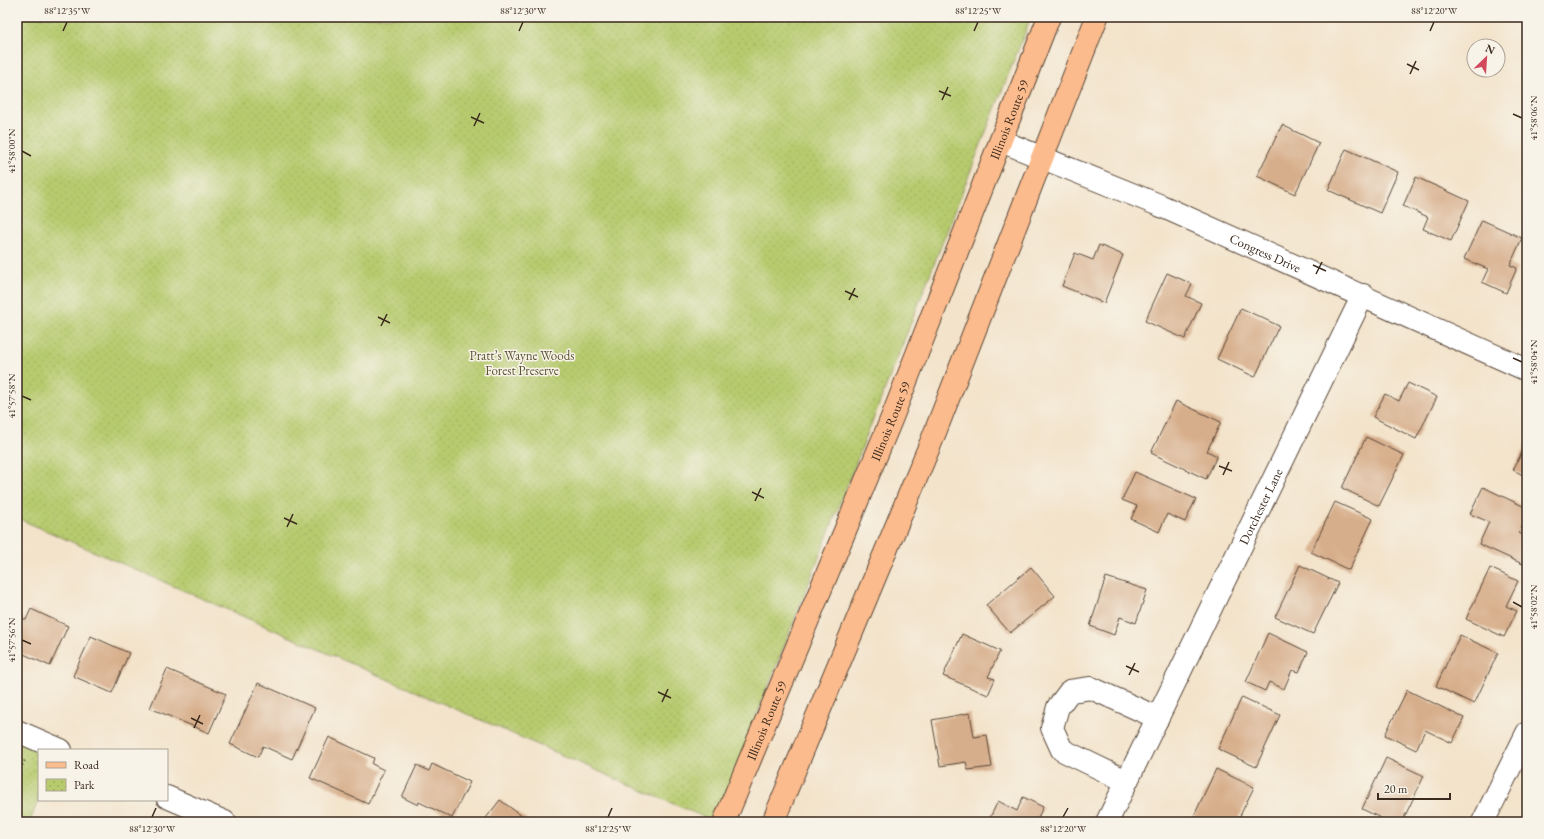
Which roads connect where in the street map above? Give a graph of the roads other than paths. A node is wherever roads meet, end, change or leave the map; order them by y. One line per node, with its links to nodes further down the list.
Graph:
1 (1049, 17): 3 (main road, Illinois Route 59)
2 (1097, 17): 4 (main road)
3 (1001, 141): 4 (street, Congress Drive); 14 (main road, Illinois Route 59)
4 (1043, 157): 5 (street, Congress Drive); 15 (main road)
5 (1363, 295): 6 (street, Congress Drive); 7 (street, Dorchester Lane)
6 (1527, 370)
7 (1158, 718): 11 (street, Dorchester Lane); 11 (street)
8 (17, 731): 10 (street)
9 (1527, 734): 17 (street)
10 (59, 749)
11 (1126, 781): 16 (street, Dorchester Lane)
12 (168, 797): 13 (street)
13 (224, 822)
14 (724, 822)
15 (773, 822)
16 (1107, 822)
17 (1484, 822)

